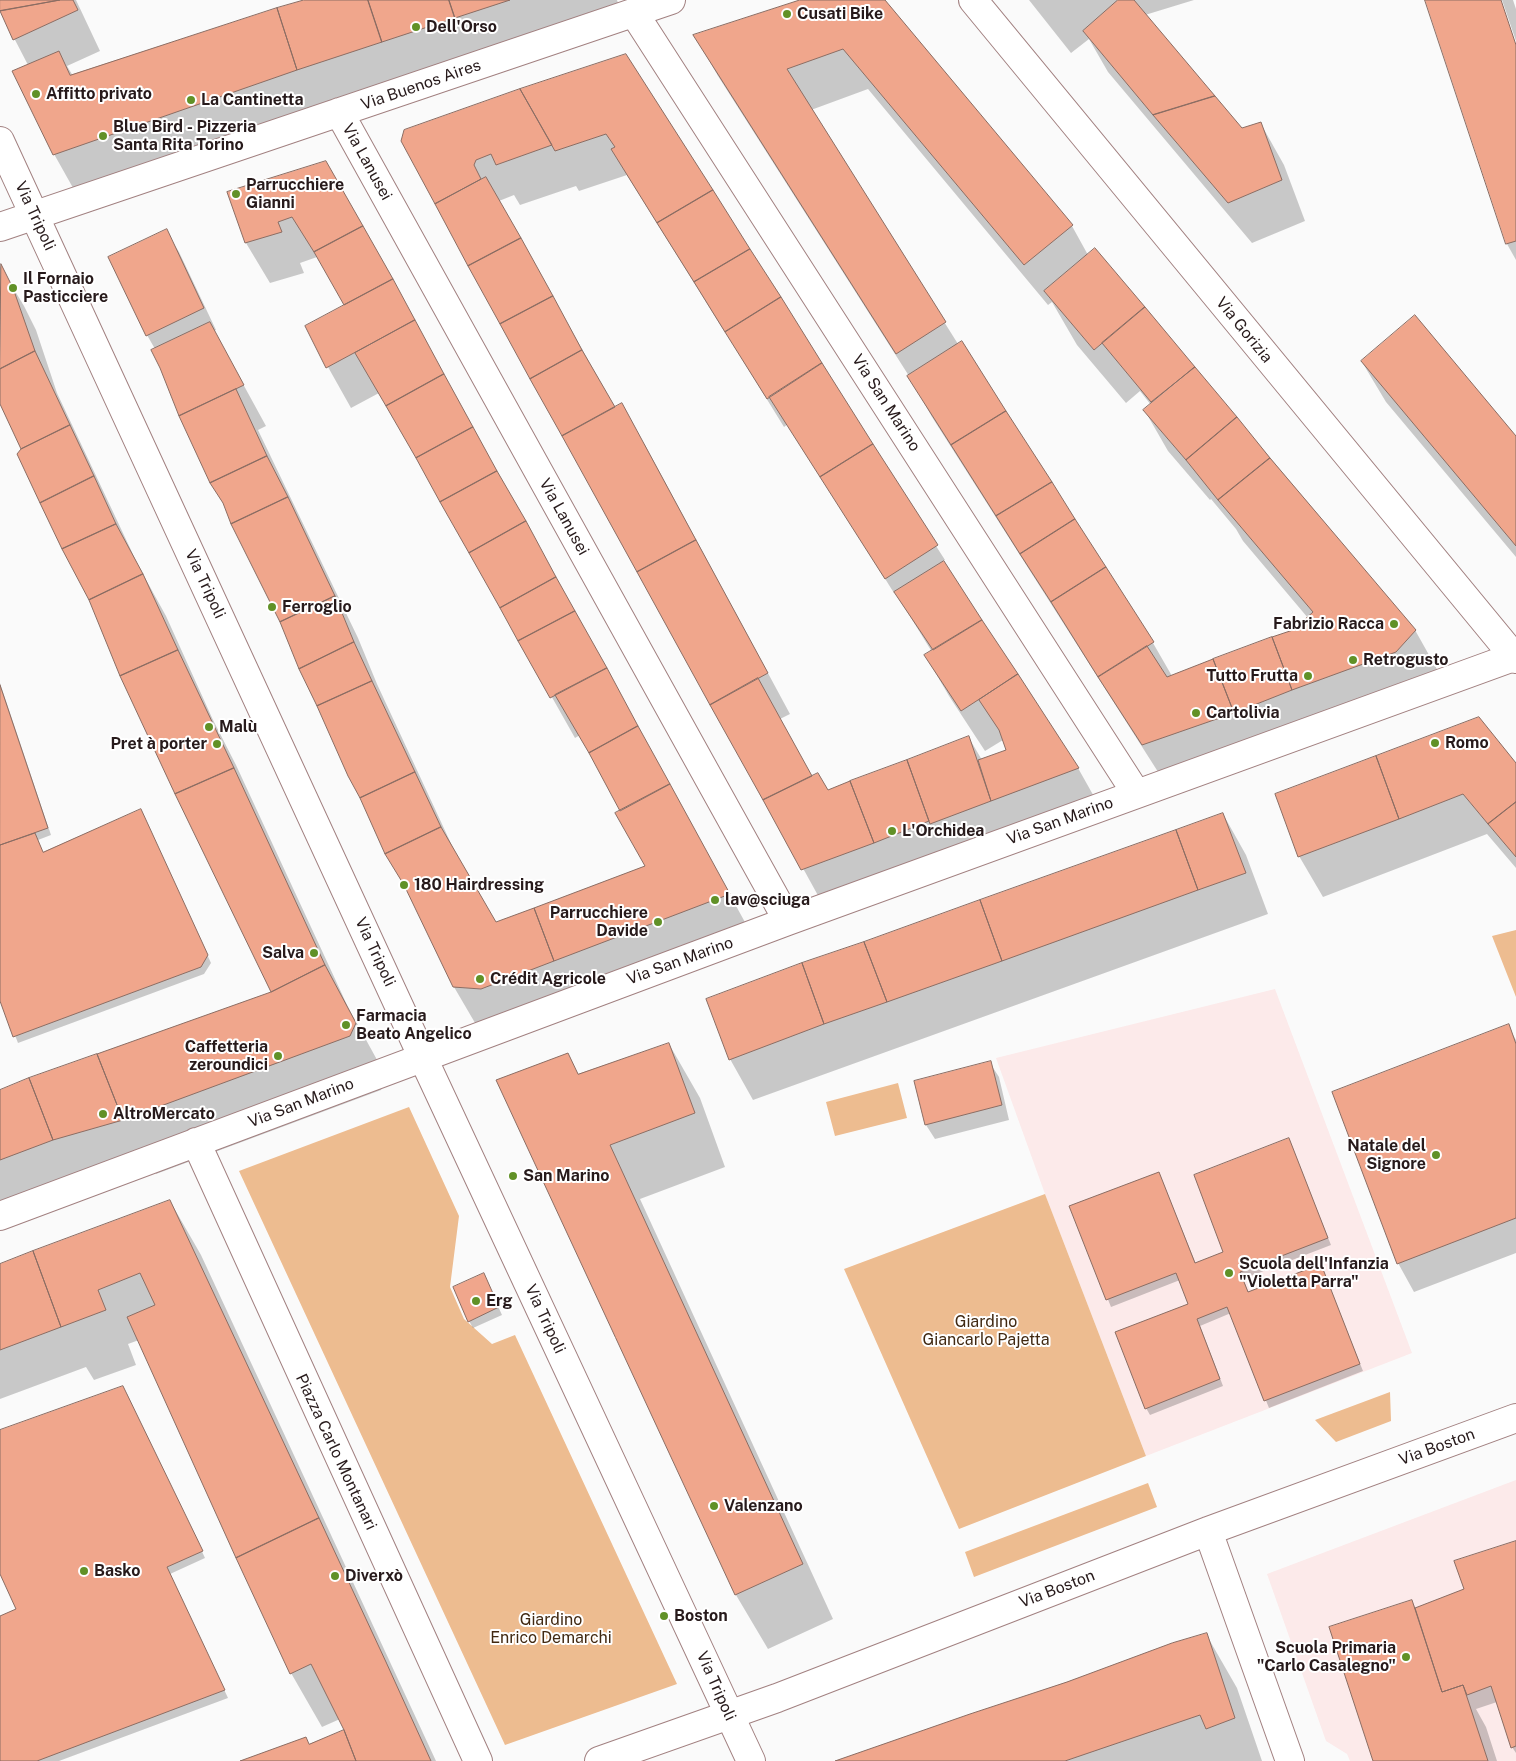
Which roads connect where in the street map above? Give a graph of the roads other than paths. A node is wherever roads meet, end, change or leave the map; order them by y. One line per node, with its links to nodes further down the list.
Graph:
1 (671, 0): 3 (street, Via Buenos Aires)
2 (974, 0): 8 (street, Via Gorizia)
3 (634, 12): 4 (street, Via Buenos Aires); 9 (street, Via San Marino)
4 (339, 112): 6 (street, Via Buenos Aires); 10 (street, Via Lanusei)
5 (0, 141): 6 (street, Via Tripoli)
6 (35, 215): 7 (street, Via Buenos Aires); 11 (street, Via Tripoli)
7 (0, 227)
8 (1515, 657): 9 (street, Via San Marino)
9 (1136, 793): 10 (street, Via San Marino)
10 (788, 921): 11 (street, Via San Marino)
11 (423, 1058): 12 (street, Via San Marino); 16 (street, Via Tripoli)
12 (196, 1142): 13 (street, Via San Marino); 17 (street, Piazza Carlo Montanari)
13 (0, 1216)
14 (1516, 1418): 15 (street, Via Boston)
15 (1208, 1531): 16 (street, Via Boston); 20 (street)
16 (729, 1715): 18 (street, Via Boston); 19 (street, Via Tripoli)
17 (478, 1761)
18 (599, 1761)
19 (751, 1761)
20 (1290, 1761)

